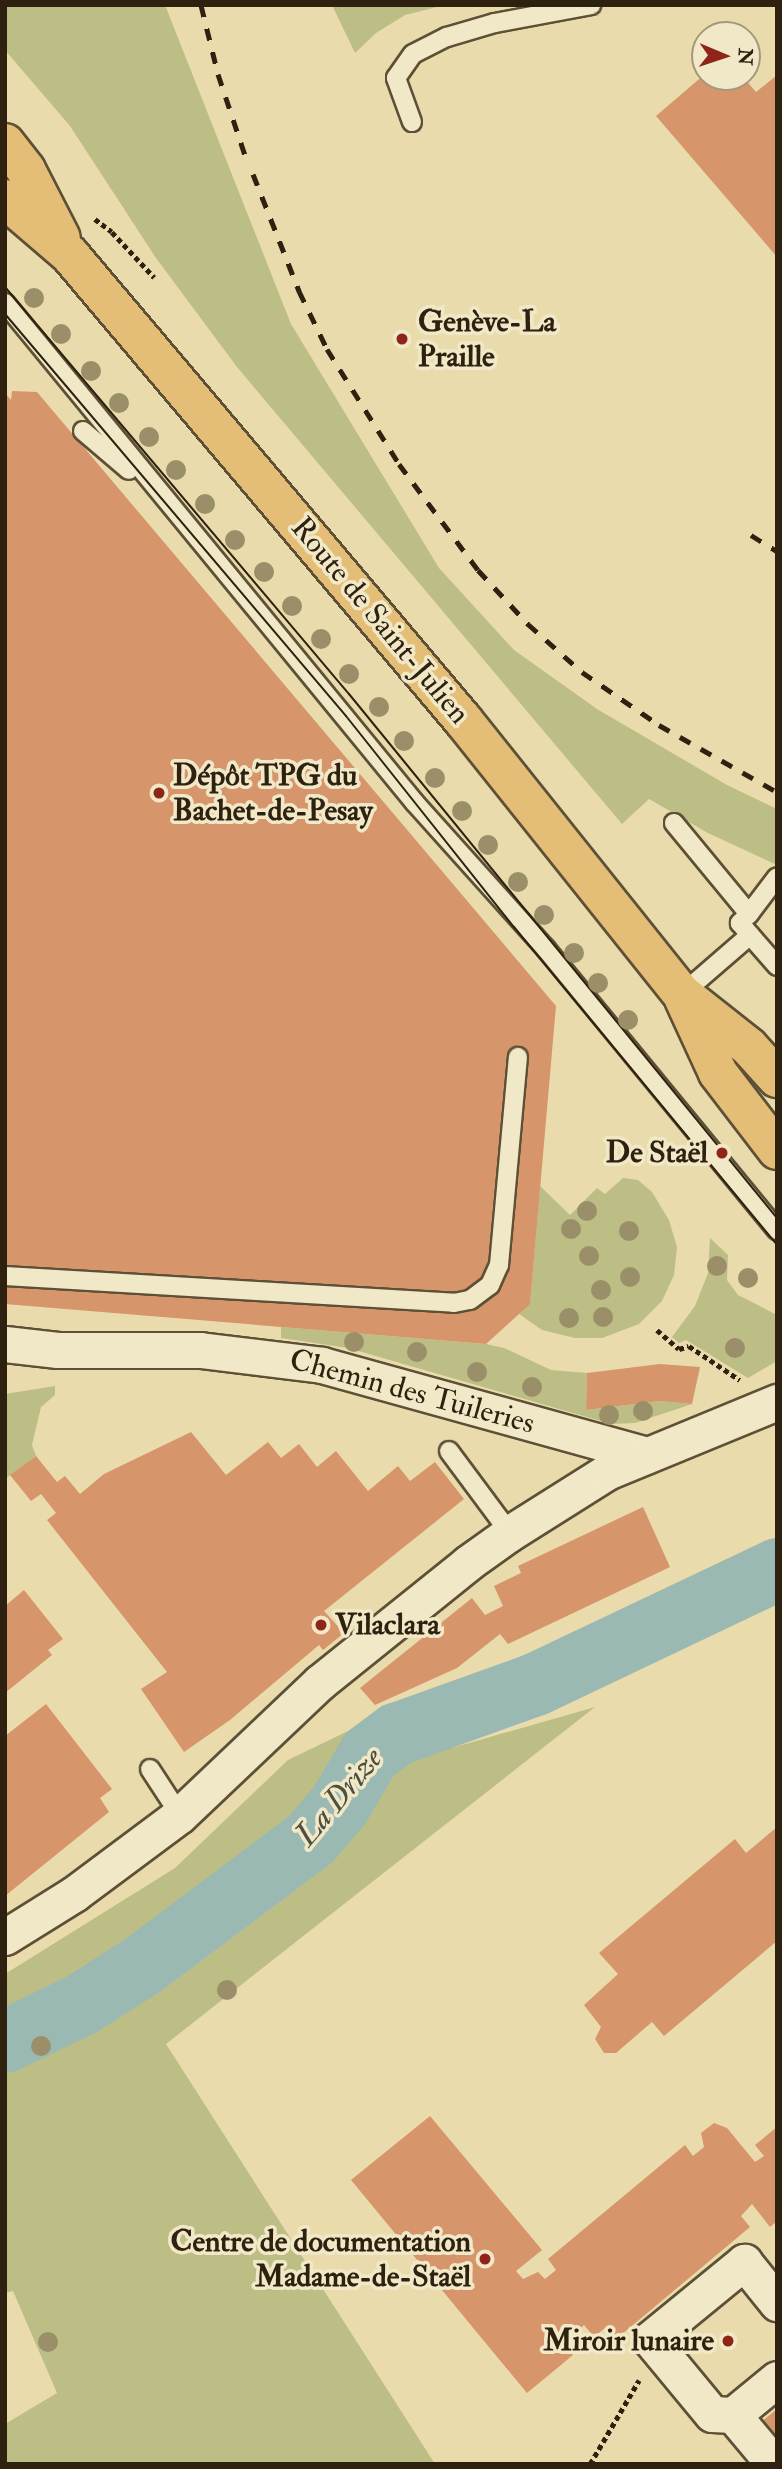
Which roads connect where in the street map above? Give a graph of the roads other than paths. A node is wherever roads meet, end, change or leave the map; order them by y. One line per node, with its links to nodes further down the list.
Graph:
1 (591, 5): 2 (lane)
2 (412, 122)
3 (10, 146): 5 (main road, Route de Saint-Julien)
4 (5, 199): 5 (main road, Route de Saint-Julien)
5 (70, 255): 14 (main road, Route de Saint-Julien)
6 (5, 303): 8 (lane)
7 (83, 431): 8 (lane)
8 (161, 497): 18 (lane)
9 (674, 822): 11 (lane)
10 (777, 877): 11 (lane)
11 (749, 914): 12 (lane)
12 (750, 935): 13 (lane); 14 (lane)
13 (777, 966)
14 (682, 994): 16 (main road, Route de Saint-Julien); 17 (main road, Route de Saint-Julien)
15 (518, 1057): 19 (lane)
16 (777, 1079)
17 (777, 1150)
18 (777, 1230)
19 (5, 1276)
20 (5, 1344): 23 (street, Chemin des Tuileries)
21 (775, 1403): 23 (street)
22 (449, 1451): 24 (lane)
23 (647, 1455): 24 (street)
24 (510, 1533): 26 (street)
25 (150, 1769): 26 (lane)
26 (180, 1815): 27 (street)
27 (5, 1937)
28 (777, 2303): 30 (street)
29 (777, 2379): 30 (street)
30 (733, 2415): 31 (street)
31 (774, 2464)

